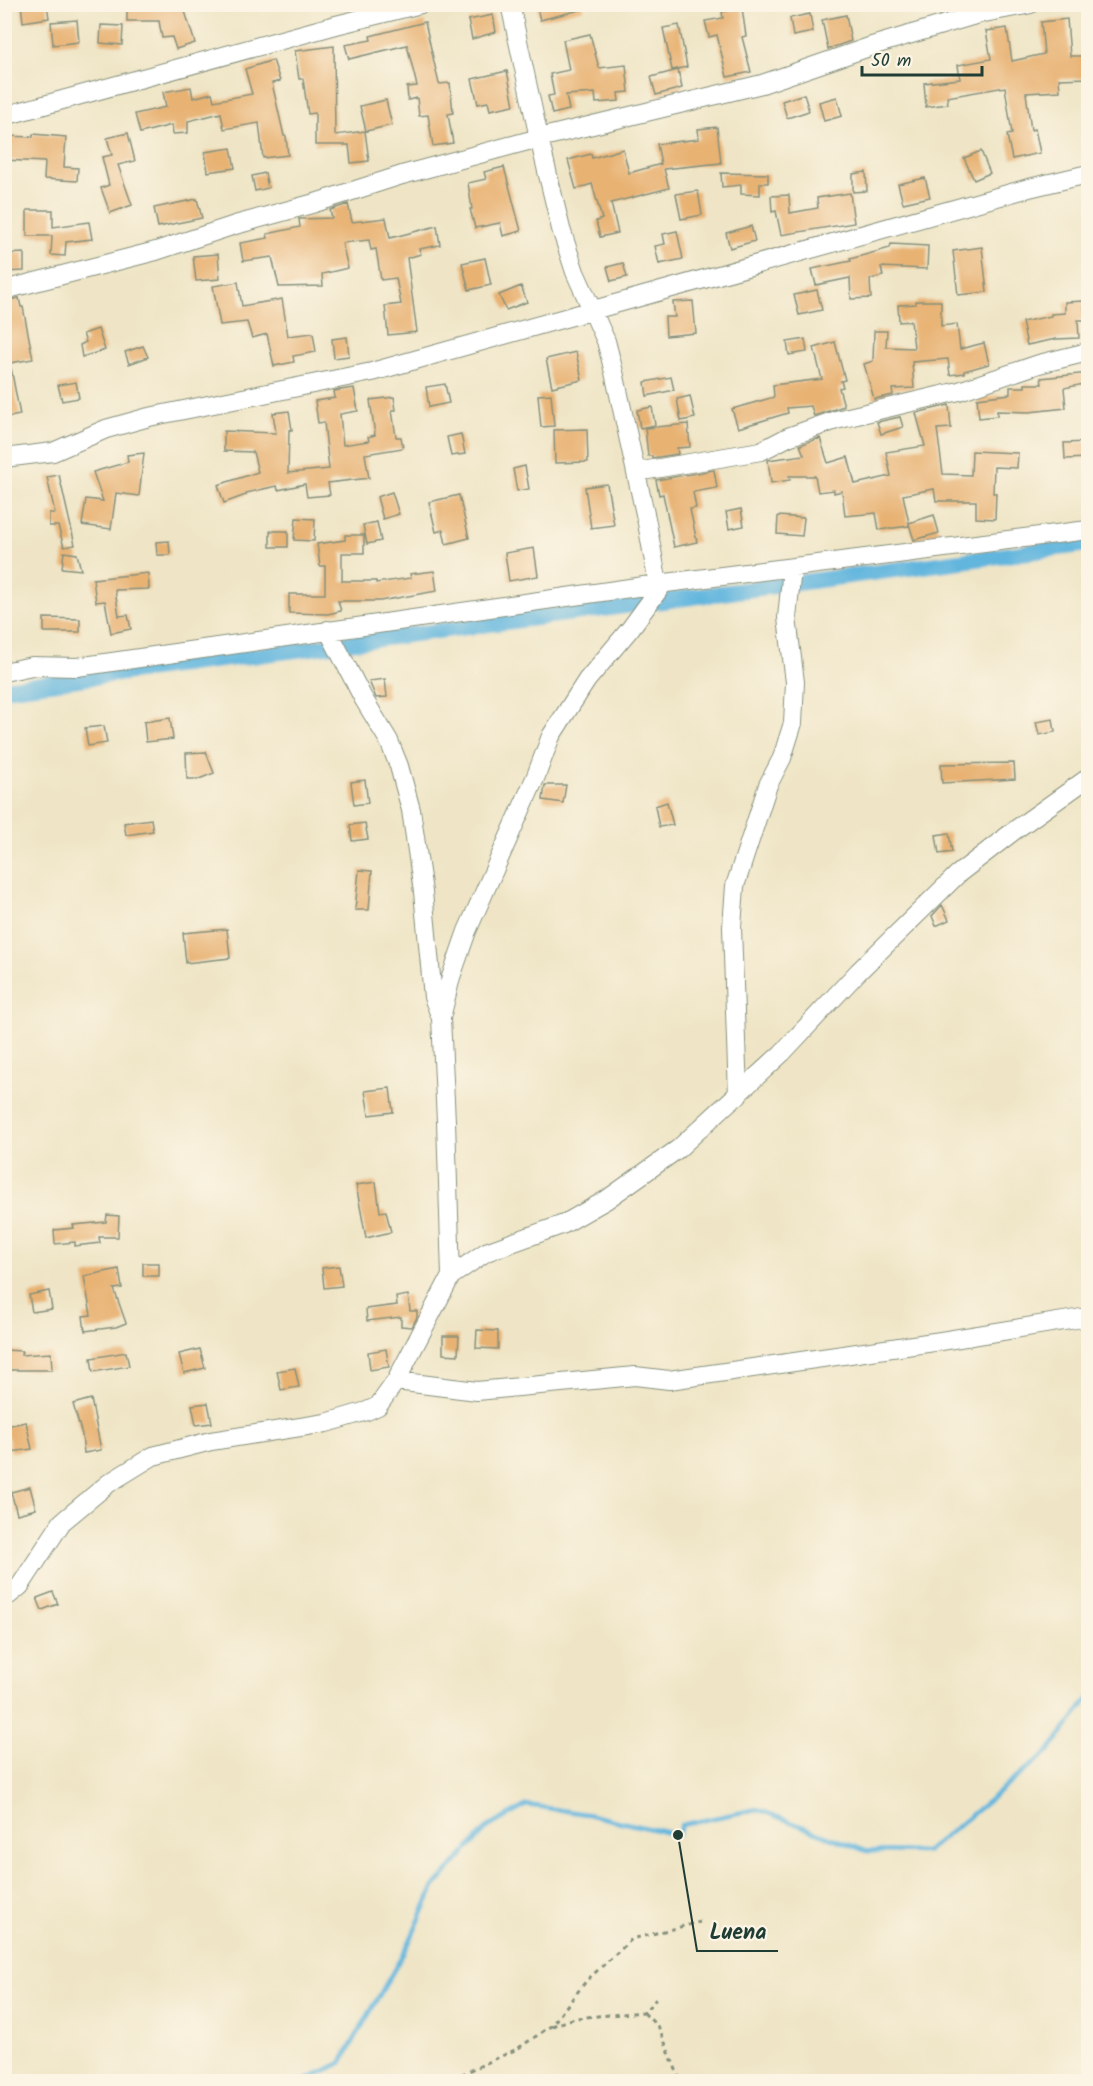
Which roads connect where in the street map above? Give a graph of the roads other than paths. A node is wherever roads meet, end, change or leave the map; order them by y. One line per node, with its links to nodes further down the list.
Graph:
1 (421, 4): 4 (street)
2 (510, 4): 5 (street)
3 (1031, 4): 5 (street)
4 (4, 116)
5 (539, 138): 7 (street); 8 (street)
6 (1089, 174): 8 (street)
7 (4, 290)
8 (593, 310): 10 (street); 11 (street)
9 (1089, 352): 11 (street)
10 (4, 458)
11 (636, 472): 14 (street)
12 (1089, 530): 13 (street)
13 (792, 568): 14 (street); 19 (street)
14 (660, 584): 15 (street); 18 (street)
15 (328, 630): 16 (street); 18 (street)
16 (4, 672)
17 (1089, 778): 19 (street)
18 (441, 1018): 20 (street)
19 (738, 1096): 20 (street)
20 (451, 1276): 22 (street)
21 (1089, 1317): 22 (street)
22 (396, 1381): 23 (street)
23 (4, 1596)

